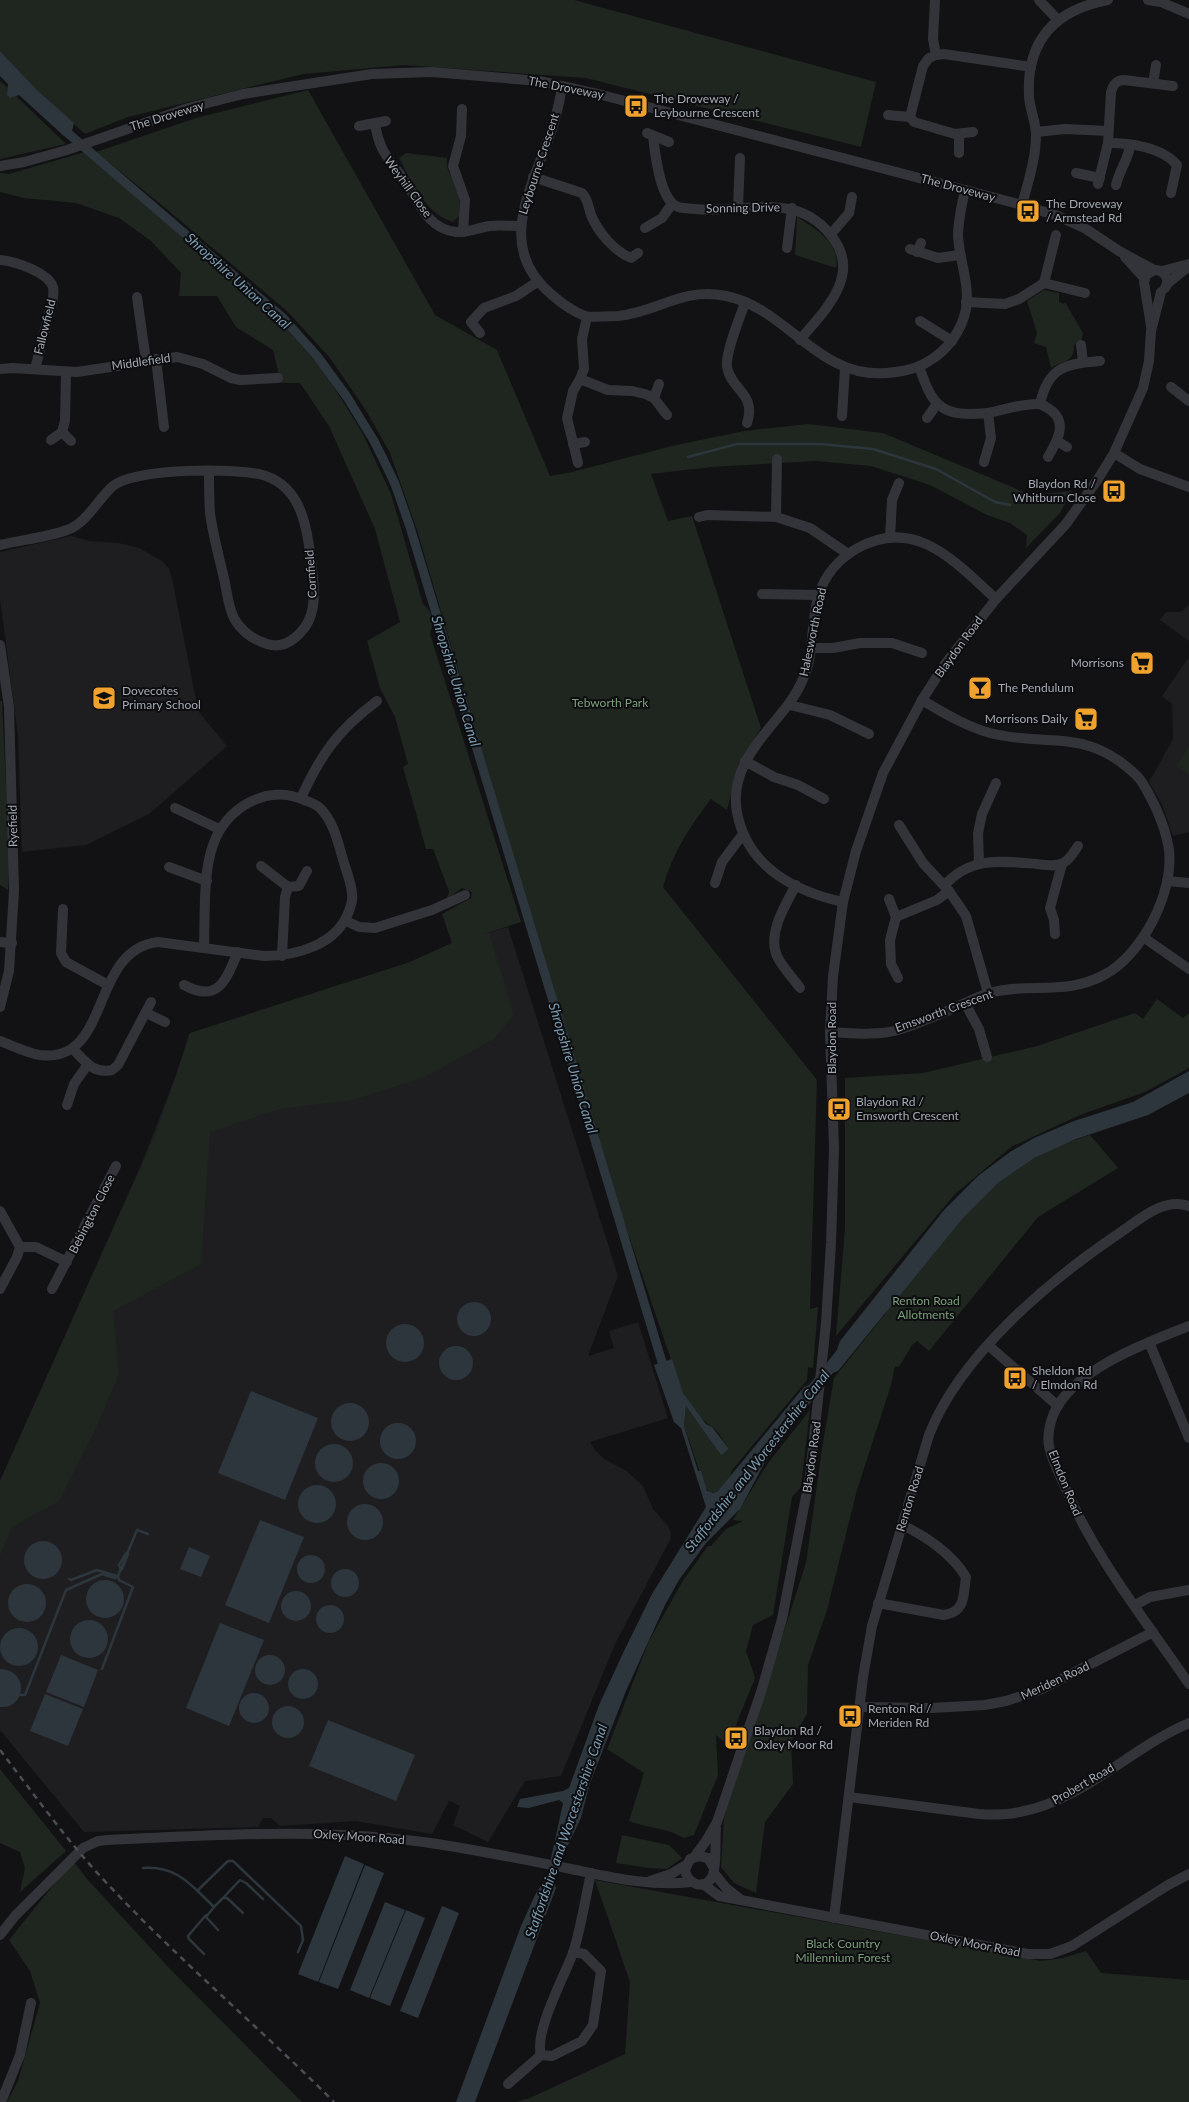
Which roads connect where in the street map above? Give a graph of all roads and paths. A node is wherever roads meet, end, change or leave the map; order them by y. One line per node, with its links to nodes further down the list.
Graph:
1 (936, 0): 7 (street)
2 (1039, 0): 6 (street)
3 (1108, 0): 6 (street)
4 (1148, 0): 5 (street)
5 (1189, 14)
6 (1057, 20): 9 (street)
7 (936, 55): 9 (street); 15 (street)
8 (1156, 65): 10 (street)
9 (1031, 67): 21 (street)
10 (1153, 83): 11 (street); 19 (street)
11 (1173, 86)
12 (562, 87): 28 (street, The Droveway); 30 (street, Leybourne Crescent); 32 (street, The Droveway)
13 (462, 109): 41 (street)
14 (888, 115): 15 (street)
15 (910, 117): 22 (street)
16 (386, 121): 17 (street)
17 (375, 123): 18 (street); 41 (street, Weyhill Close)
18 (359, 126)
19 (1108, 131): 21 (street); 24 (street)
20 (972, 132): 22 (street)
21 (1036, 132): 36 (street)
22 (959, 134): 26 (street)
23 (670, 142): 35 (street)
24 (1108, 143): 25 (street); 29 (street)
25 (1130, 146): 31 (street); 33 (street)
26 (959, 153)
27 (740, 158): 37 (street)
28 (0, 166)
29 (1076, 173)
30 (534, 177): 39 (street, Leybourne Crescent); 47 (street)
31 (1116, 185)
32 (965, 190): 36 (street, The Droveway); 48 (street)
33 (1171, 193)
34 (852, 197): 42 (street)
35 (672, 204): 37 (street, Sonning Drive); 40 (street)
36 (1022, 205): 46 (street, The Droveway)
37 (738, 208): 38 (street, Sonning Drive)
38 (792, 208): 42 (street, Sonning Drive); 44 (street, Sonning Drive)
39 (520, 226): 41 (street, Weyhill Close); 52 (street, Leybourne Crescent)
40 (645, 228)
41 (463, 232)
42 (831, 234): 64 (street, Sonning Drive)
43 (1056, 235): 53 (street)
44 (787, 248)
45 (916, 248): 48 (street)
46 (1120, 251): 51 (street, The Droveway); 54 (street, The Droveway)
47 (638, 253)
48 (960, 255): 59 (street)
49 (0, 260): 72 (street, Fallowfield)
50 (1189, 265): 51 (street); 55 (street)
51 (1158, 270): 54 (street); 55 (street)
52 (537, 282): 60 (street, Leybourne Crescent); 63 (street)
53 (1044, 283): 56 (street); 59 (street)
54 (1146, 283): 55 (street); 62 (street, Blaydon Road)
55 (1164, 288): 62 (street, Blaydon Road)
56 (1085, 293)
57 (137, 298): 67 (street)
58 (745, 302): 60 (street); 64 (street); 87 (street)
59 (966, 302): 65 (street)
60 (586, 317): 76 (street)
61 (920, 321): 65 (street)
62 (1151, 332): 96 (street, Blaydon Road)
63 (480, 333)
64 (800, 340): 73 (street)
65 (952, 342): 70 (street)
66 (1081, 345): 69 (street)
67 (151, 360): 74 (street, Middlefield); 75 (street, Middlefield); 88 (street)
68 (1100, 361): 69 (street)
69 (1083, 362): 82 (street)
70 (919, 366): 73 (street); 81 (street)
71 (0, 369): 72 (street, Middlefield)
72 (35, 369): 74 (street, Middlefield)
73 (845, 369): 85 (street)
74 (66, 372): 89 (street)
75 (278, 378)
76 (580, 379): 79 (street); 94 (street)
77 (659, 384): 79 (street)
78 (1171, 387): 80 (street)
79 (654, 398): 84 (street)
80 (1189, 401)
81 (937, 404): 83 (street); 86 (street)
82 (1040, 404): 83 (street); 92 (street)
83 (988, 413): 99 (street)
84 (667, 414)
85 (842, 416)
86 (927, 418)
87 (748, 423)
88 (164, 427)
89 (62, 432): 90 (street); 91 (street)
90 (51, 440)
91 (71, 441)
92 (1057, 441): 95 (street); 97 (street)
93 (585, 442): 94 (street)
94 (573, 444): 100 (street)
95 (1067, 447)
96 (1114, 453): 103 (street); 111 (street, Blaydon Road)
97 (1048, 457)
98 (777, 459): 104 (street)
99 (984, 462)
100 (578, 463)
101 (209, 471): 101 (street, Cornfield); 107 (street, Cornfield)
102 (899, 483): 106 (street)
103 (1189, 487)
104 (776, 517): 105 (street); 108 (street)
105 (700, 518)
106 (890, 538): 108 (street, Halesworth Road); 111 (street, Halesworth Road)
107 (0, 544)
108 (848, 554): 110 (street, Halesworth Road)
109 (762, 594): 110 (street)
110 (818, 595): 113 (street, Halesworth Road)
111 (996, 599): 115 (street, Blaydon Road)
112 (0, 646): 149 (street, Ryefield)
113 (811, 648): 114 (street); 117 (street, Halesworth Road)
114 (922, 653)
115 (922, 700): 134 (street, Emsworth Crescent); 142 (street, Blaydon Road)
116 (377, 701): 121 (street)
117 (790, 705): 118 (street); 119 (street, Halesworth Road)
118 (869, 734)
119 (745, 761): 122 (street); 126 (street, Halesworth Road)
120 (996, 783): 128 (street)
121 (301, 798): 125 (street); 145 (street)
122 (824, 799)
123 (175, 808): 125 (street)
124 (899, 825): 139 (street)
125 (219, 829): 133 (street)
126 (743, 834): 135 (street); 137 (street, Halesworth Road)
127 (1078, 846): 129 (street)
128 (980, 863): 129 (street); 139 (street)
129 (1062, 864): 146 (street)
130 (261, 866): 138 (street)
131 (169, 867): 133 (street)
132 (307, 871): 138 (street)
133 (207, 881): 150 (street)
134 (1167, 881): 136 (street); 147 (street, Emsworth Crescent)
135 (715, 883)
136 (1189, 883)
137 (796, 885): 142 (street, Halesworth Road); 157 (street)
138 (288, 887): 152 (street)
139 (947, 888): 144 (street); 158 (street)
140 (464, 895): 145 (street)
141 (889, 899): 144 (street)
142 (843, 902): 164 (street, Blaydon Road)
143 (63, 909): 155 (street)
144 (896, 917): 154 (street)
145 (346, 920): 152 (street)
146 (1055, 934)
147 (1143, 937): 153 (street); 158 (street, Emsworth Crescent)
148 (0, 942): 149 (street)
149 (12, 943): 161 (street, Ryefield)
150 (204, 947): 151 (street); 155 (street)
151 (238, 952): 152 (street); 156 (street)
152 (282, 956)
153 (1189, 969)
154 (898, 978)
155 (108, 985): 166 (street)
156 (190, 985)
157 (800, 988)
158 (988, 993): 160 (street, Emsworth Crescent)
159 (151, 1002): 162 (street)
160 (965, 1003): 164 (street, Emsworth Crescent); 167 (street)
161 (0, 1007)
162 (146, 1013): 163 (street); 168 (street)
163 (165, 1022)
164 (830, 1032): 191 (street, Blaydon Road)
165 (0, 1041): 166 (street)
166 (73, 1049): 168 (street)
167 (987, 1057)
168 (88, 1064): 169 (street)
169 (67, 1105)
170 (116, 1166): 174 (street, Bebington Close)
171 (1189, 1206): 179 (street, Renton Road)
172 (0, 1211): 173 (street)
173 (20, 1247): 174 (street, Bebington Close); 176 (street)
174 (67, 1262): 175 (street, Bebington Close)
175 (52, 1289)
176 (0, 1290)
177 (1189, 1326): 178 (street, Elmdon Road)
178 (1149, 1342): 180 (street, Elmdon Road); 181 (street)
179 (989, 1346): 180 (street); 182 (street, Renton Road)
180 (1058, 1406): 185 (street, Elmdon Road)
181 (1189, 1438)
182 (902, 1525): 184 (street, Renton Road); 184 (street)
183 (1189, 1590): 185 (street)
184 (878, 1603): 188 (street, Renton Road)
185 (1134, 1605): 186 (street, Elmdon Road)
186 (1153, 1632): 187 (street, Elmdon Road); 188 (street, Meriden Road)
187 (1189, 1684)
188 (860, 1707): 190 (street, Renton Road)
189 (1189, 1723): 190 (street, Probert Road)
190 (849, 1797): 201 (street, Renton Road)
191 (717, 1822): 192 (street, Blaydon Road); 194 (street, Blaydon Road)
192 (695, 1856): 193 (street); 194 (street)
193 (686, 1865): 197 (street, Oxley Moor Road); 198 (street)
194 (714, 1870): 199 (street); 200 (street, Oxley Moor Road)
195 (591, 1874): 197 (street, Oxley Moor Road); 202 (street, Oxley Moor Road); 203 (street)
196 (1189, 1874): 201 (street, Oxley Moor Road)
197 (646, 1882): 198 (street, Oxley Moor Road)
198 (691, 1882): 199 (street)
199 (703, 1884): 200 (street, Oxley Moor Road)
200 (743, 1901): 201 (street, Oxley Moor Road)
201 (834, 1918)
202 (0, 1935)
203 (573, 1952): 205 (street); 205 (street)
204 (31, 2003): 207 (street)
205 (541, 2055): 206 (street)
206 (508, 2084)
207 (1, 2102)

